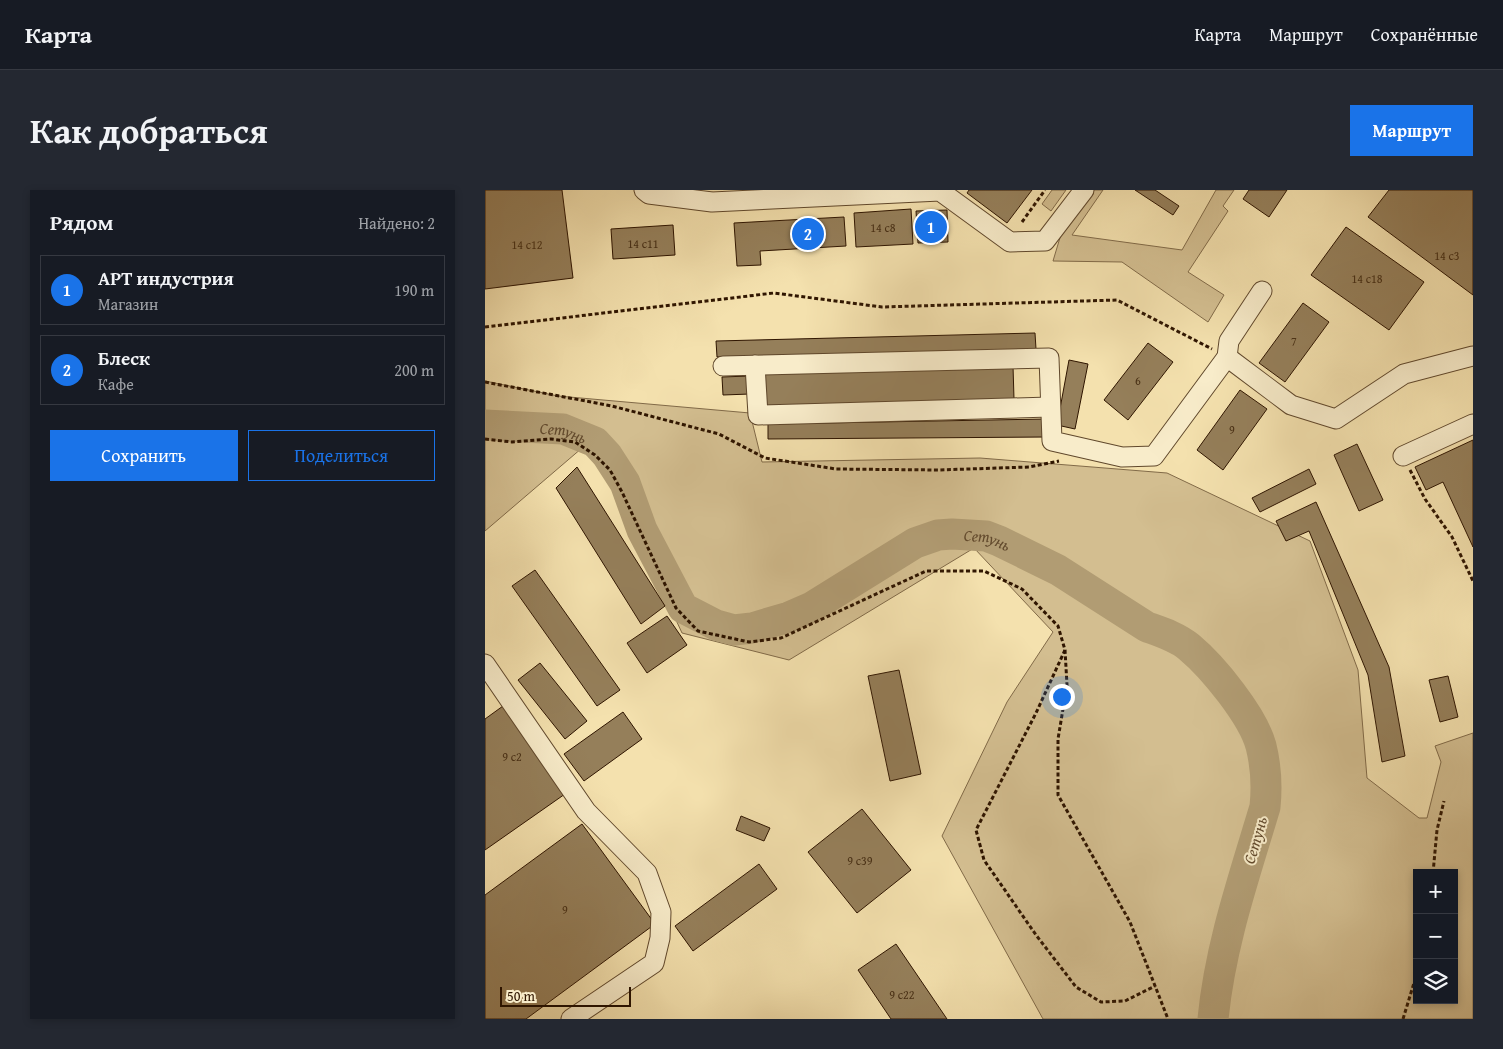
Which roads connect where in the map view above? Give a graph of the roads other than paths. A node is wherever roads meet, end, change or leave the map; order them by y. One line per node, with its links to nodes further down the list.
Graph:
1 (644, 190): 2 (lane)
2 (940, 190): 3 (lane)
3 (1084, 190)
4 (1262, 292): 6 (lane)
5 (1473, 356): 6 (lane)
6 (1227, 357): 9 (lane)
7 (723, 366): 8 (lane)
8 (755, 366): 9 (lane); 9 (lane)
9 (1050, 406)
10 (1473, 424): 11 (lane)
11 (1403, 456)
12 (485, 664): 13 (lane)
13 (571, 1019)

